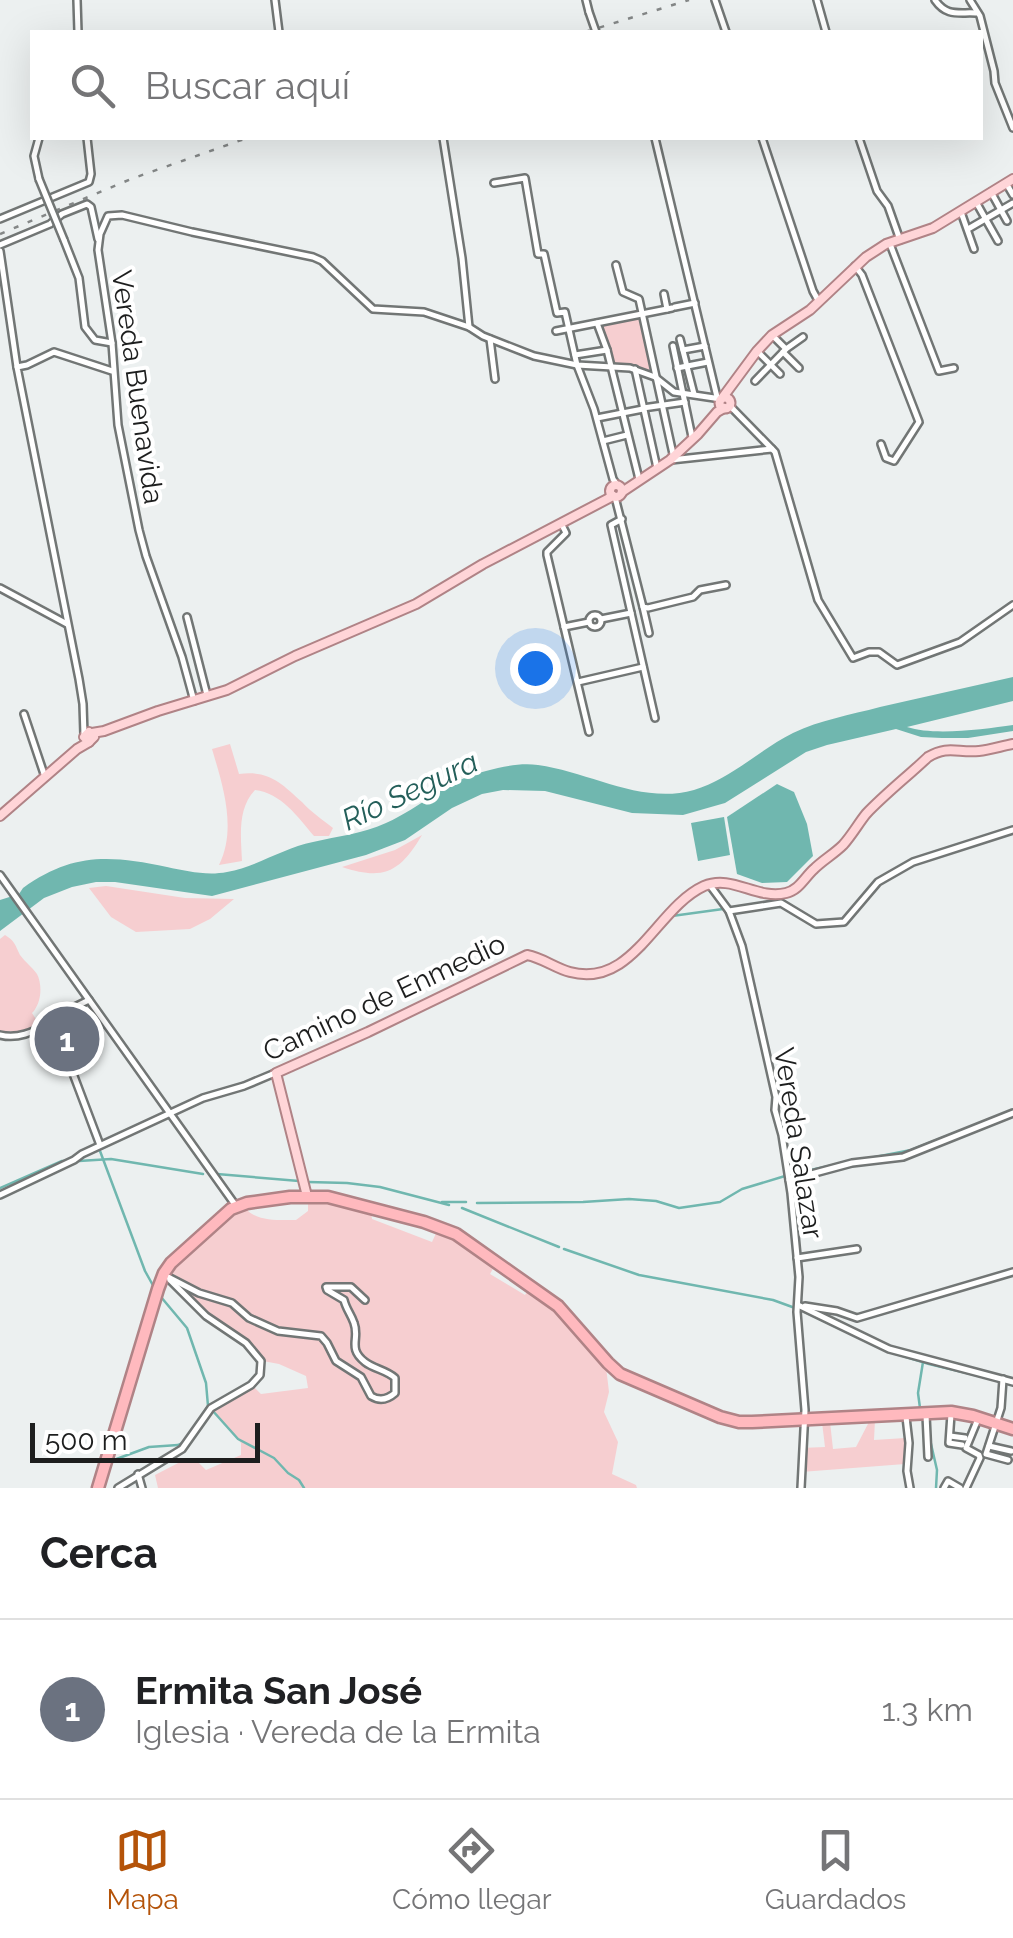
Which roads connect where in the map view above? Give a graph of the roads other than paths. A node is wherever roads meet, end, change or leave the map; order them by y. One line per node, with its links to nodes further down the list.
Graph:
1 (76, 0): 8 (street)
2 (275, 0): 9 (street)
3 (586, 0): 10 (street, bridge)
4 (715, 0): 11 (street)
5 (817, 0): 12 (street)
6 (935, 0): 7 (street)
7 (972, 8): 13 (street)
8 (78, 30)
9 (279, 30)
10 (595, 30)
11 (725, 30)
12 (825, 30)
13 (1013, 127)
14 (38, 140): 52 (street, bridge)
15 (87, 140): 29 (street)
16 (443, 140): 45 (street)
17 (656, 140): 41 (street)
18 (763, 140): 40 (street)
19 (860, 140): 34 (street)
20 (1011, 181): 22 (main road); 23 (street)
21 (494, 183): 46 (street)
22 (991, 192): 24 (main road); 26 (street)
23 (1013, 195)
24 (976, 202): 27 (main road); 28 (street)
25 (1013, 203): 26 (street)
26 (1001, 210): 28 (street); 30 (street)
27 (961, 212): 31 (street); 34 (main road)
28 (986, 219): 31 (street); 32 (street)
29 (0, 220)
30 (1007, 221)
31 (968, 230): 36 (street)
32 (998, 241)
33 (98, 242): 35 (street); 45 (street); 52 (street, Vereda Buenavida)
34 (895, 242): 38 (main road); 68 (street)
35 (0, 248): 65 (street)
36 (974, 249)
37 (616, 266): 43 (street)
38 (855, 266): 40 (main road); 86 (street)
39 (664, 294): 42 (street)
40 (819, 302): 48 (main road)
41 (695, 303): 42 (street); 54 (street)
42 (671, 308): 43 (street)
43 (643, 314): 44 (street); 72 (street)
44 (598, 323): 46 (street); 55 (street)
45 (469, 327): 50 (street)
46 (569, 329): 47 (street); 59 (street)
47 (556, 331)
48 (772, 335): 57 (main road); 58 (street)
49 (803, 337): 58 (street)
50 (490, 338): 61 (street); 73 (street)
51 (680, 339): 56 (street)
52 (112, 343): 70 (street, Vereda Buenavida)
53 (673, 346): 66 (street)
54 (706, 346): 56 (street); 60 (street)
55 (607, 350): 59 (street); 63 (street)
56 (684, 350): 64 (street)
57 (757, 351): 62 (street); 77 (main road)
58 (784, 351): 62 (street); 67 (street)
59 (574, 355): 61 (street)
60 (710, 362): 64 (street); 77 (street)
61 (576, 364): 63 (street); 82 (street)
62 (771, 364): 71 (street); 74 (street)
63 (610, 366): 69 (street); 81 (street)
64 (687, 366): 66 (street); 76 (street)
65 (17, 367): 70 (street); 101 (street)
66 (677, 368): 75 (street)
67 (799, 368)
68 (954, 368)
69 (635, 369): 72 (street); 80 (street)
70 (112, 371): 107 (street, Vereda Buenavida)
71 (780, 374)
72 (655, 377): 75 (street); 79 (street)
73 (495, 379)
74 (755, 381)
75 (684, 393): 76 (street); 78 (street)
76 (694, 394): 77 (street)
77 (722, 401): 84 (main road); 87 (street); 88 (main road)
78 (685, 402): 79 (street); 84 (street)
79 (658, 406): 80 (street); 88 (street)
80 (644, 408): 81 (street); 89 (street)
81 (622, 414): 82 (street); 83 (street)
82 (597, 418): 85 (street)
83 (627, 435): 85 (street); 90 (street)
84 (692, 437): 88 (main road)
85 (604, 441): 91 (street)
86 (882, 444)
87 (772, 449): 88 (street); 97 (street)
88 (675, 456): 89 (main road); 91 (main road)
89 (657, 468): 90 (main road)
90 (638, 479): 91 (main road)
91 (615, 489): 92 (street); 93 (main road); 94 (main road)
92 (622, 519): 98 (street); 99 (street)
93 (562, 525): 94 (main road); 102 (street)
94 (502, 555): 106 (main road)
95 (726, 584): 98 (street)
96 (0, 588): 101 (street)
97 (1013, 605)
98 (643, 606): 103 (street)
99 (631, 612): 102 (street); 104 (street)
100 (187, 617): 106 (street)
101 (67, 624): 111 (street)
102 (564, 627): 105 (street)
103 (649, 633)
104 (643, 667): 105 (street); 109 (street)
105 (577, 682): 110 (street)
106 (208, 698): 107 (main road)
107 (194, 702): 111 (main road)
108 (24, 714): 113 (street)
109 (655, 718)
110 (588, 732)
111 (88, 735): 113 (main road)
112 (1013, 744): 117 (main road)
113 (45, 777): 114 (main road)
114 (0, 816)
115 (1013, 830): 118 (street)
116 (0, 875): 119 (street)
117 (709, 884): 118 (street, Vereda Salazar); 122 (main road, Camino de Enmedio)
118 (729, 912): 126 (street, Vereda Salazar)
119 (89, 1000): 120 (street); 123 (street)
120 (54, 1021): 121 (street); 125 (street)
121 (0, 1035)
122 (276, 1072): 123 (street, Camino de Enmedio); 129 (main road)
123 (170, 1112): 125 (street, Camino de Enmedio); 127 (street)
124 (1013, 1113): 126 (street)
125 (100, 1145): 128 (street, Camino de Enmedio)
126 (789, 1180): 133 (street, Vereda Salazar)
127 (228, 1194): 130 (street); 130 (street); 131 (street)
128 (0, 1195)
129 (307, 1196): 130 (highway); 144 (highway)
130 (241, 1204): 131 (highway)
131 (224, 1214): 135 (highway)
132 (857, 1250): 133 (street)
133 (797, 1258): 137 (street, Vereda Salazar)
134 (1013, 1272): 137 (street)
135 (166, 1275): 136 (street); 152 (street); 153 (highway)
136 (365, 1300)
137 (798, 1305): 138 (street); 144 (street, Vereda Salazar)
138 (1003, 1379): 139 (street); 145 (street)
139 (1013, 1382)
140 (926, 1412): 141 (highway); 142 (highway); 150 (street)
141 (952, 1412): 143 (highway); 147 (street)
142 (907, 1413): 144 (highway); 157 (street)
143 (978, 1418): 145 (highway); 159 (street)
144 (804, 1419): 156 (street, Vereda Salazar)
145 (996, 1424): 146 (highway); 148 (street)
146 (1013, 1429)
147 (964, 1441)
148 (988, 1446): 149 (street); 151 (street)
149 (1010, 1451)
150 (928, 1456)
151 (1008, 1460)
152 (138, 1474): 154 (street); 155 (street)
153 (98, 1488)
154 (118, 1488)
155 (142, 1488)
156 (801, 1488)
157 (910, 1488)
158 (944, 1488): 159 (street)
159 (963, 1488)

